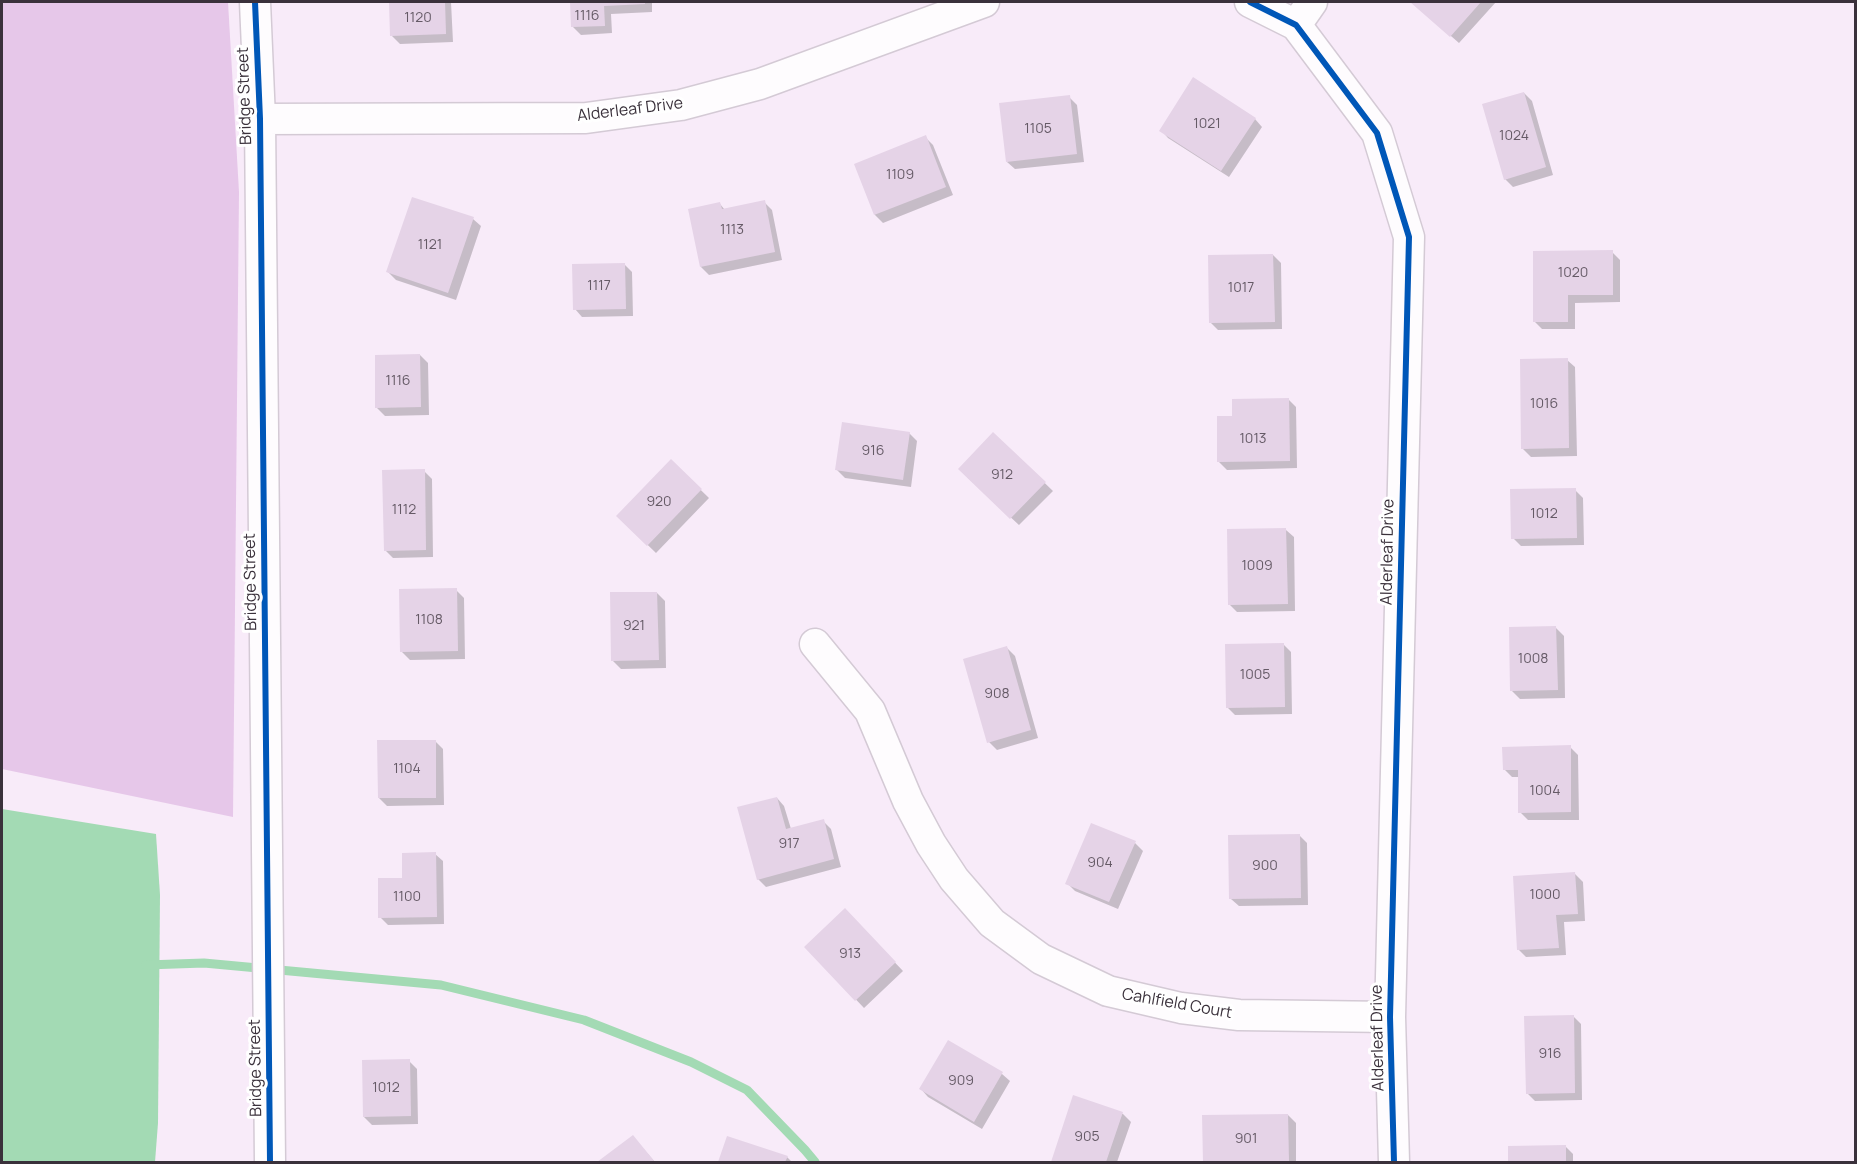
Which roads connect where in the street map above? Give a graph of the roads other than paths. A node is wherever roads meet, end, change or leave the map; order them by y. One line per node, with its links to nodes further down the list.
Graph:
1 (255, 2): 5 (street, Bridge Street)
2 (984, 2): 5 (street, Alderleaf Drive)
3 (1250, 2): 4 (street, Alderleaf Drive)
4 (1304, 13): 7 (street, Alderleaf Drive)
5 (260, 120): 8 (street, Bridge Street)
6 (815, 644): 7 (street, Cahlfield Court)
7 (1390, 1017): 9 (street, Alderleaf Drive)
8 (270, 1162)
9 (1394, 1162)

